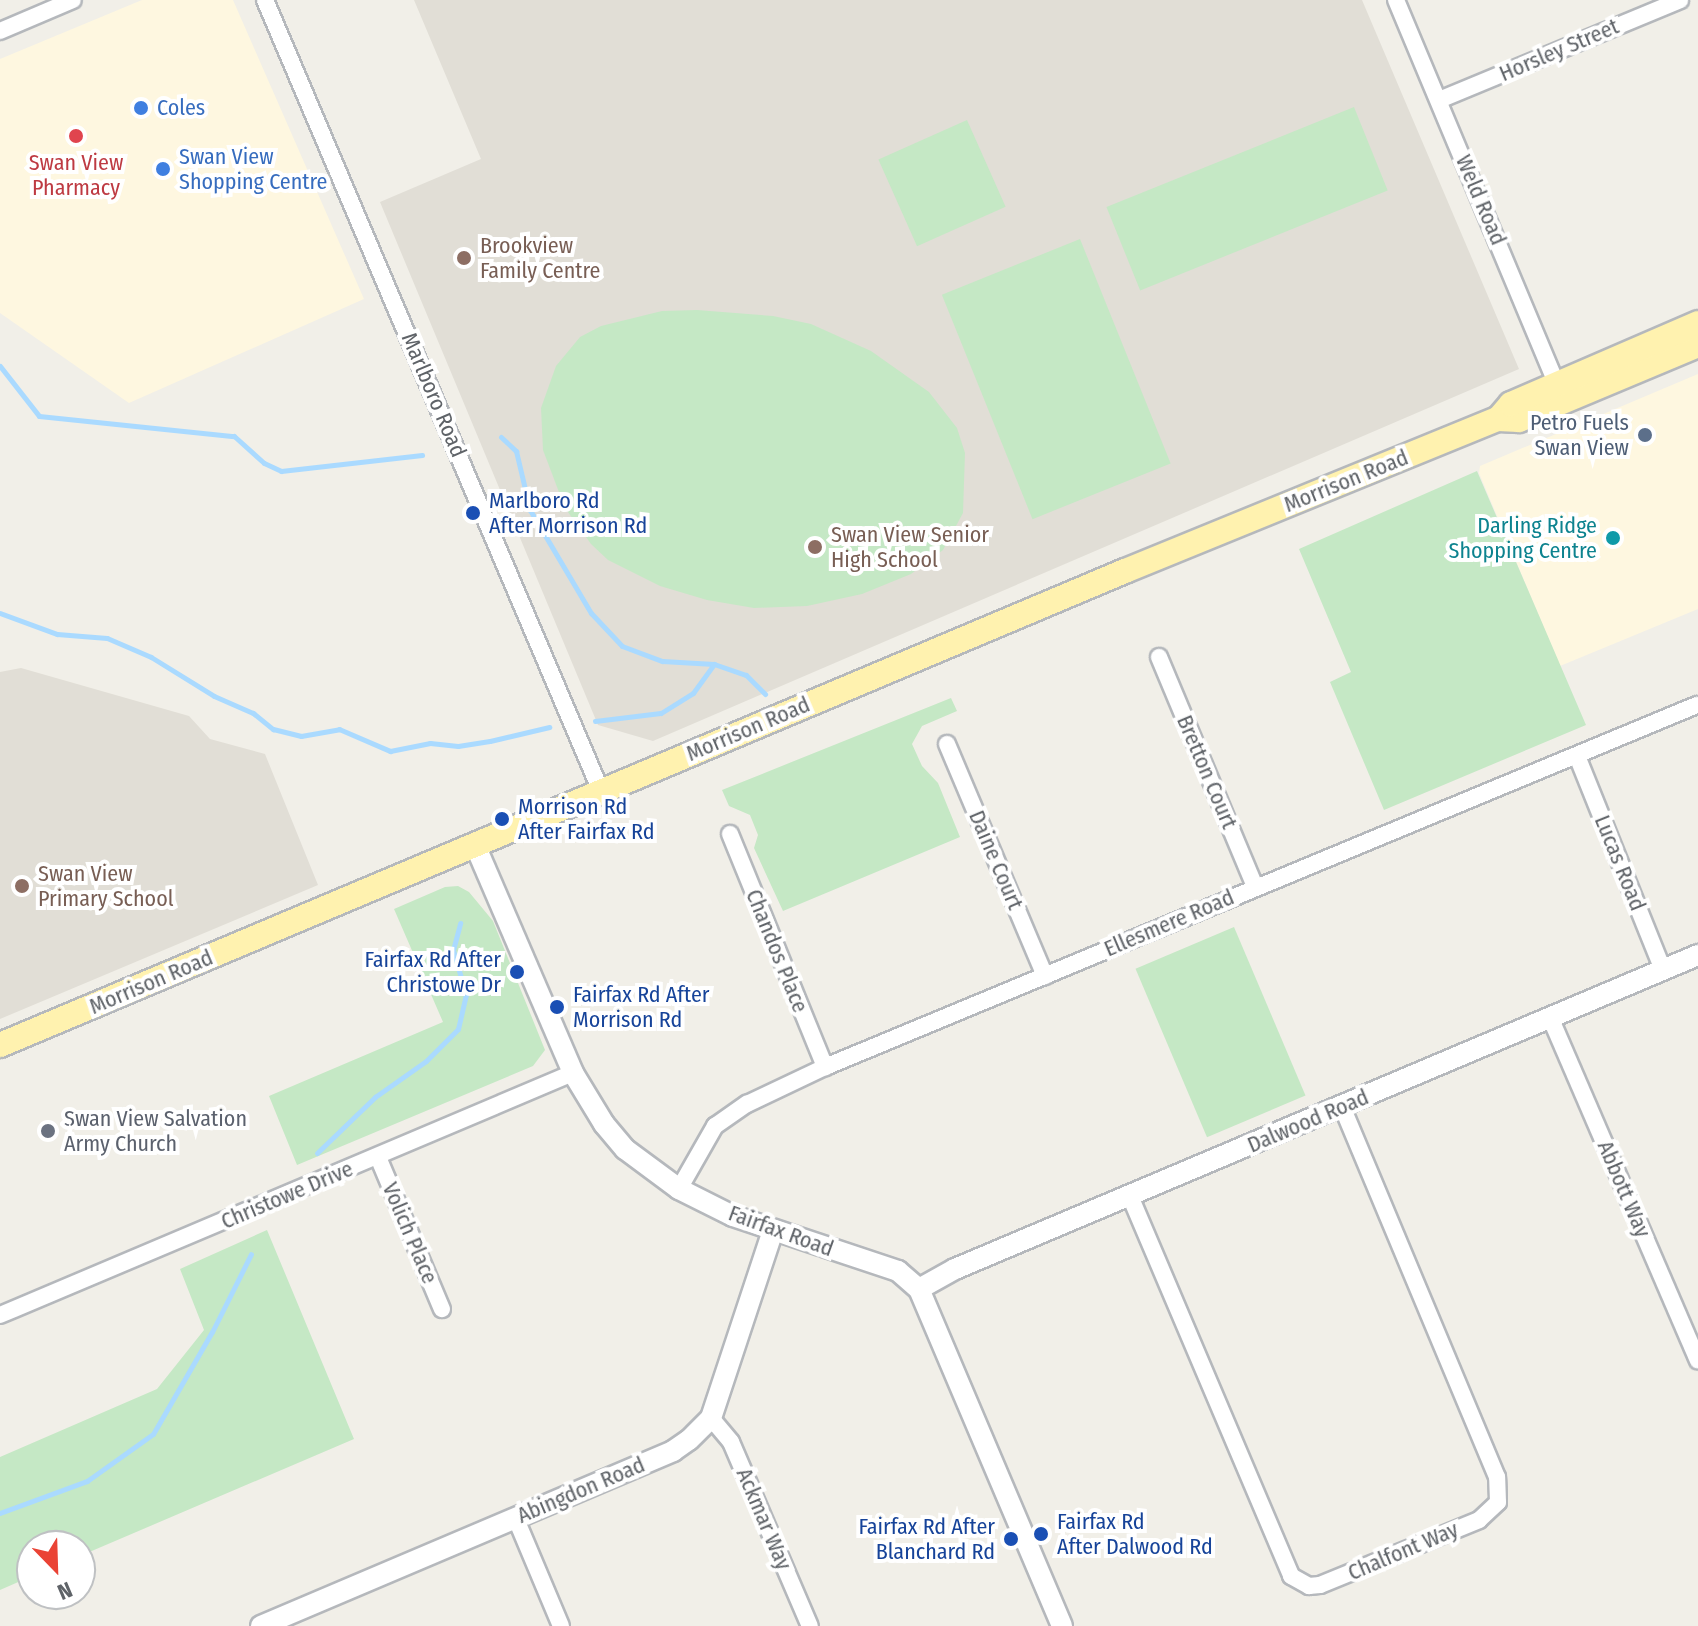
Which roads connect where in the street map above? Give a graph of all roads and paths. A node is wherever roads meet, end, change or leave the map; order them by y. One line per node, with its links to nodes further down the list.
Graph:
1 (73, 0): 5 (street)
2 (265, 0): 14 (street, Marlboro Road)
3 (1396, 0): 6 (street, Weld Road)
4 (1680, 0): 6 (street, Horsley Street)
5 (0, 31)
6 (1439, 100): 9 (street, Weld Road)
7 (1698, 323): 9 (main road, Morrison Road)
8 (1698, 345): 9 (main road, Morrison Road)
9 (1560, 392): 14 (main road, Morrison Road)
10 (1159, 657): 17 (street, Bretton Court)
11 (1697, 705): 13 (street, Ellesmere Road)
12 (947, 744): 20 (street, Daine Court)
13 (1577, 756): 17 (street, Ellesmere Road); 19 (street, Lucas Road)
14 (601, 791): 16 (main road, Morrison Road)
15 (730, 834): 23 (street, Chandos Place)
16 (475, 845): 22 (main road, Morrison Road); 24 (street, Fairfax Road)
17 (1255, 887): 20 (street, Ellesmere Road)
18 (1698, 955): 19 (street, Dalwood Road)
19 (1663, 970): 21 (street, Dalwood Road)
20 (1045, 976): 23 (street, Ellesmere Road)
21 (1550, 1017): 25 (street, Dalwood Road); 33 (street, Abbott Way)
22 (0, 1045)
23 (825, 1067): 27 (street, Ellesmere Road)
24 (573, 1073): 26 (street, Christowe Drive); 27 (street, Fairfax Road)
25 (1342, 1106): 28 (street, Dalwood Road); 28 (street, Chalfont Way)
26 (378, 1157): 31 (street, Volich Place); 32 (street, Christowe Drive)
27 (679, 1189): 29 (street, Fairfax Road)
28 (1130, 1196): 30 (street, Dalwood Road)
29 (773, 1231): 30 (street, Fairfax Road); 34 (street)
30 (919, 1289): 39 (street)
31 (442, 1309)
32 (0, 1315)
33 (1698, 1360)
34 (711, 1418): 35 (street, Abingdon Road); 38 (street, Ackmar Way)
35 (516, 1519): 36 (street, Abingdon Road); 37 (street)
36 (261, 1626)
37 (561, 1626)
38 (810, 1626)
39 (1062, 1626)

